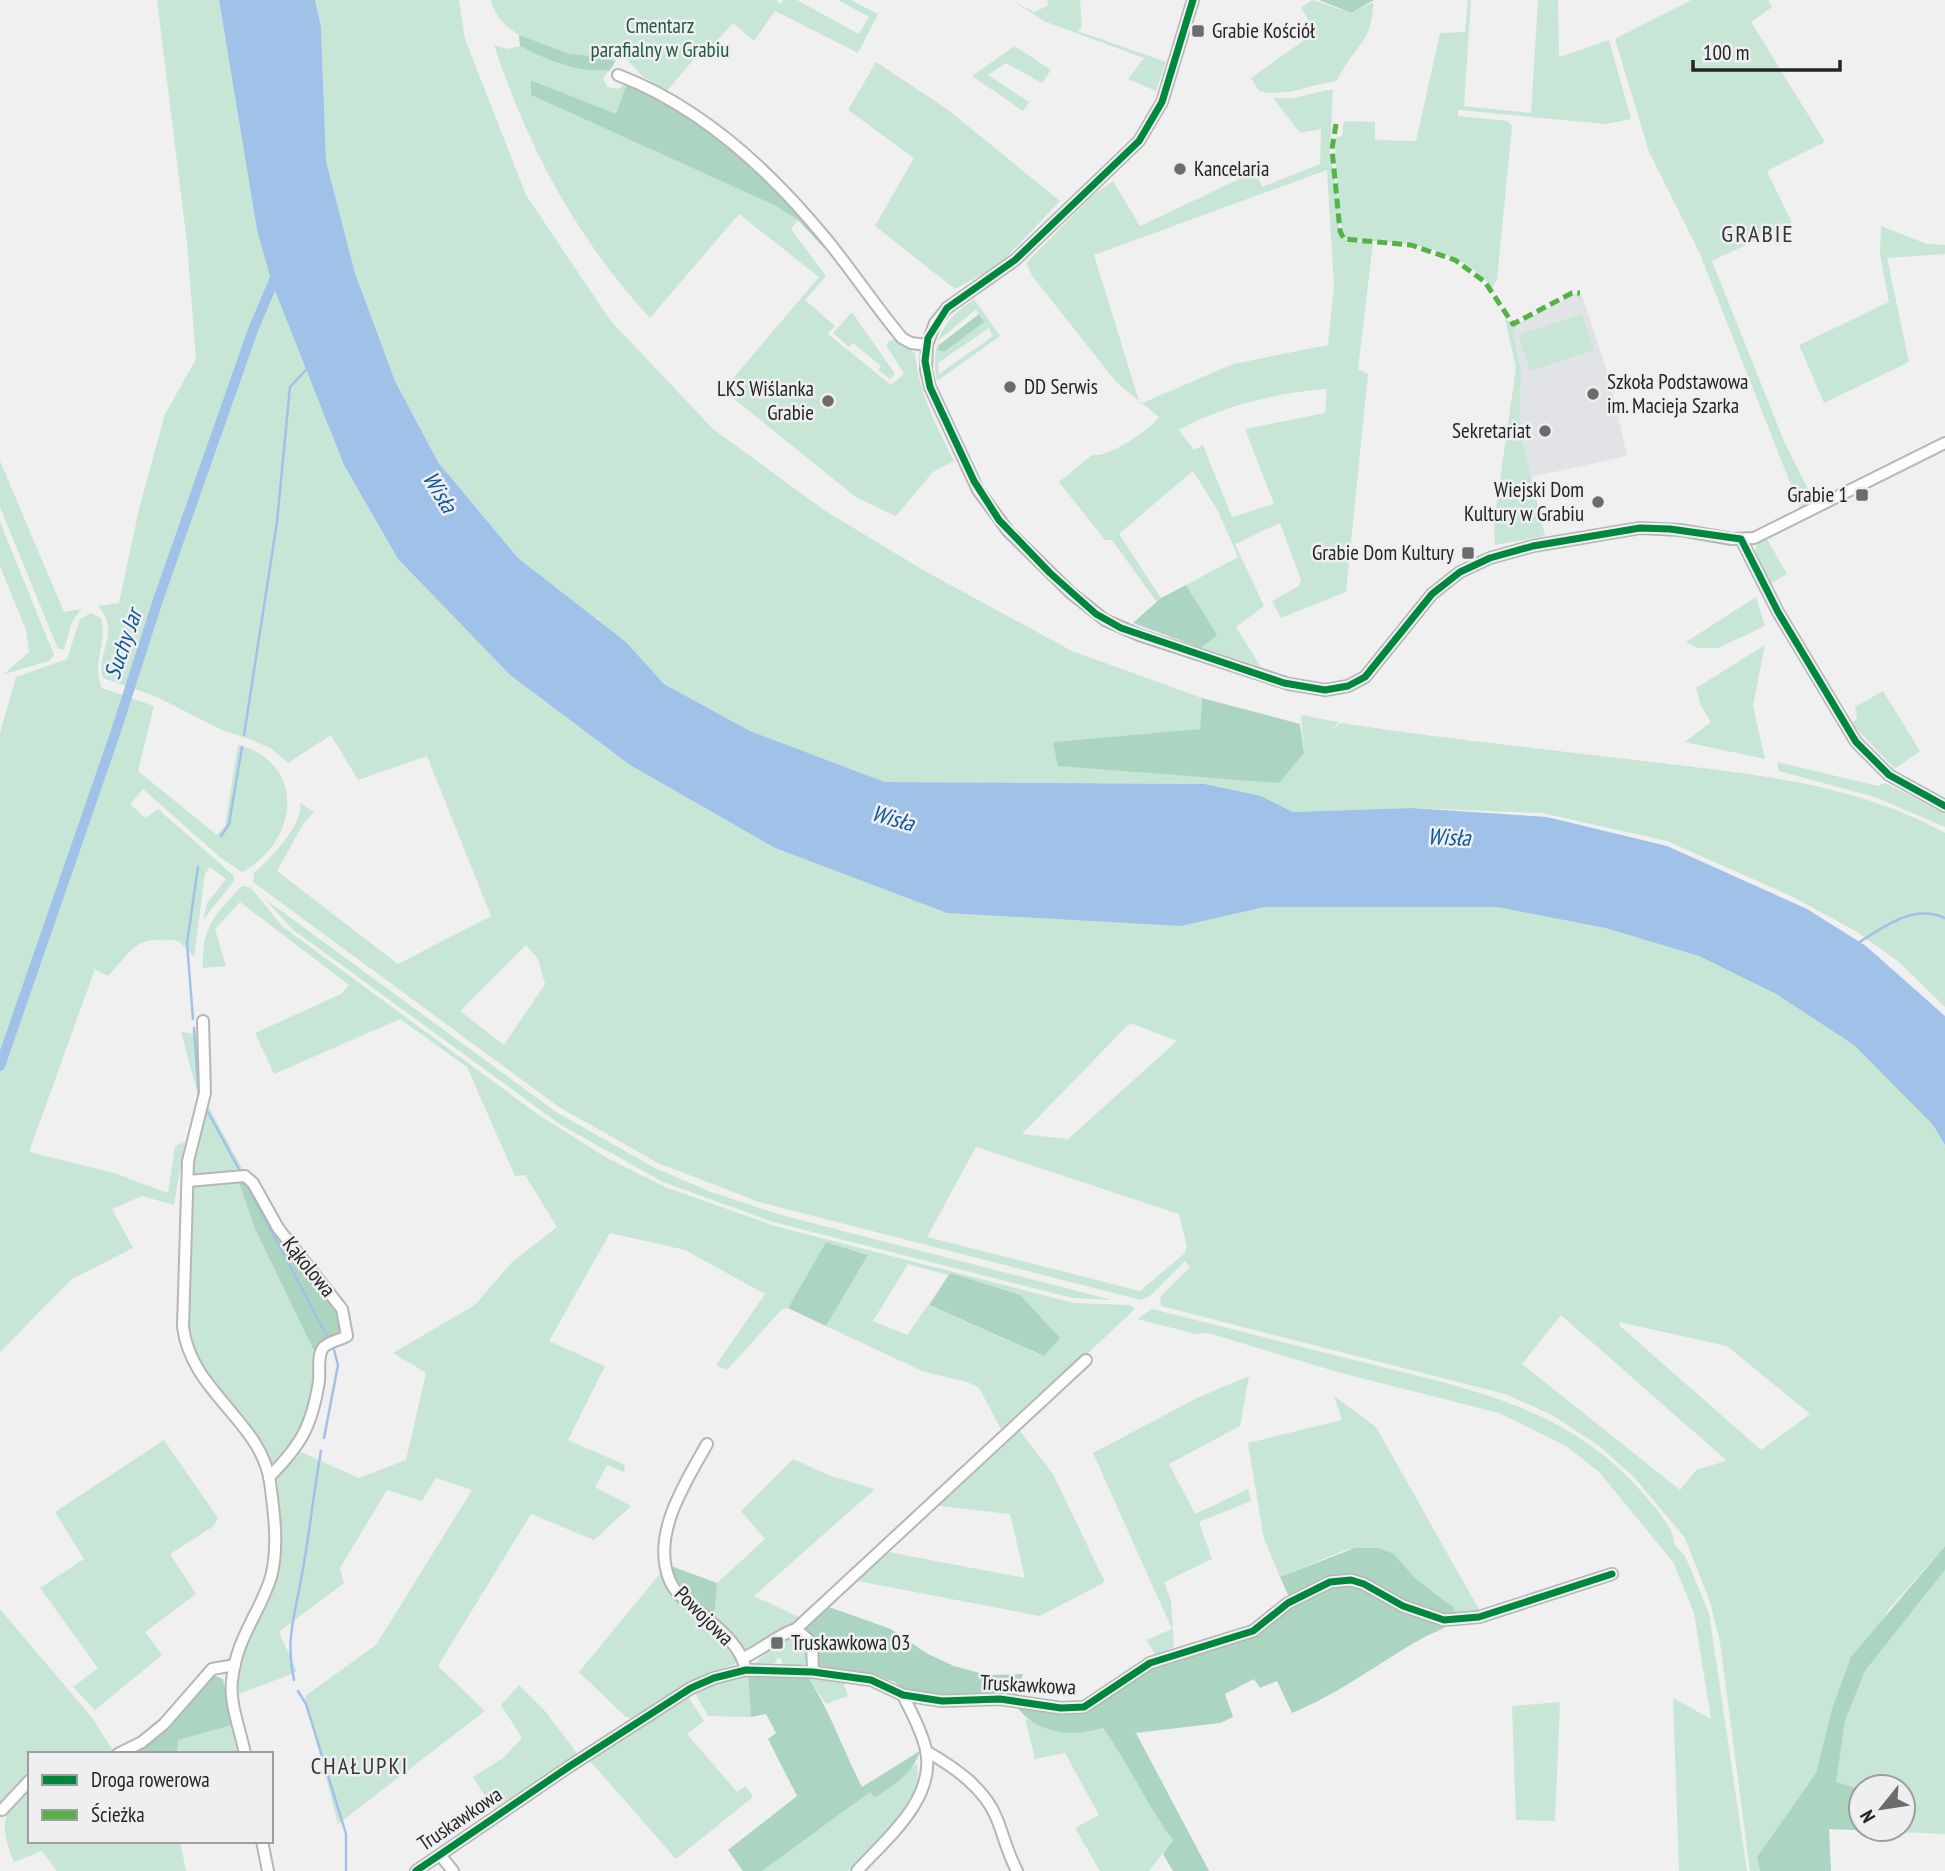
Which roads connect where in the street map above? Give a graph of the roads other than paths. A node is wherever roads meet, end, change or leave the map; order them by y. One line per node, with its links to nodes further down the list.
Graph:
1 (1193, 0): 3 (street)
2 (618, 75): 3 (street)
3 (927, 345): 5 (street)
4 (1945, 443): 5 (street)
5 (1741, 540): 6 (street)
6 (1945, 806)
7 (203, 1021): 8 (street)
8 (188, 1181): 11 (street); 11 (street, Kąkolowa)
9 (1086, 1360): 13 (street)
10 (707, 1444): 14 (street, Powojowa)
11 (270, 1477): 15 (street)
12 (1612, 1574): 18 (street, Truskawkowa)
13 (796, 1629): 14 (street); 17 (street)
14 (743, 1658): 16 (street, Powojowa)
15 (234, 1665): 20 (street); 21 (street)
16 (746, 1670): 17 (street, Truskawkowa); 25 (street, Truskawkowa)
17 (813, 1672): 18 (street, Truskawkowa)
18 (903, 1695): 19 (street)
19 (926, 1751): 29 (street); 30 (street)
20 (122, 1752)
21 (245, 1752)
22 (28, 1782): 23 (street)
23 (2, 1810)
24 (262, 1843): 26 (street)
25 (440, 1855): 27 (street, Truskawkowa); 28 (street)
26 (268, 1871)
27 (416, 1871)
28 (453, 1871)
29 (857, 1871)
30 (1017, 1871)

